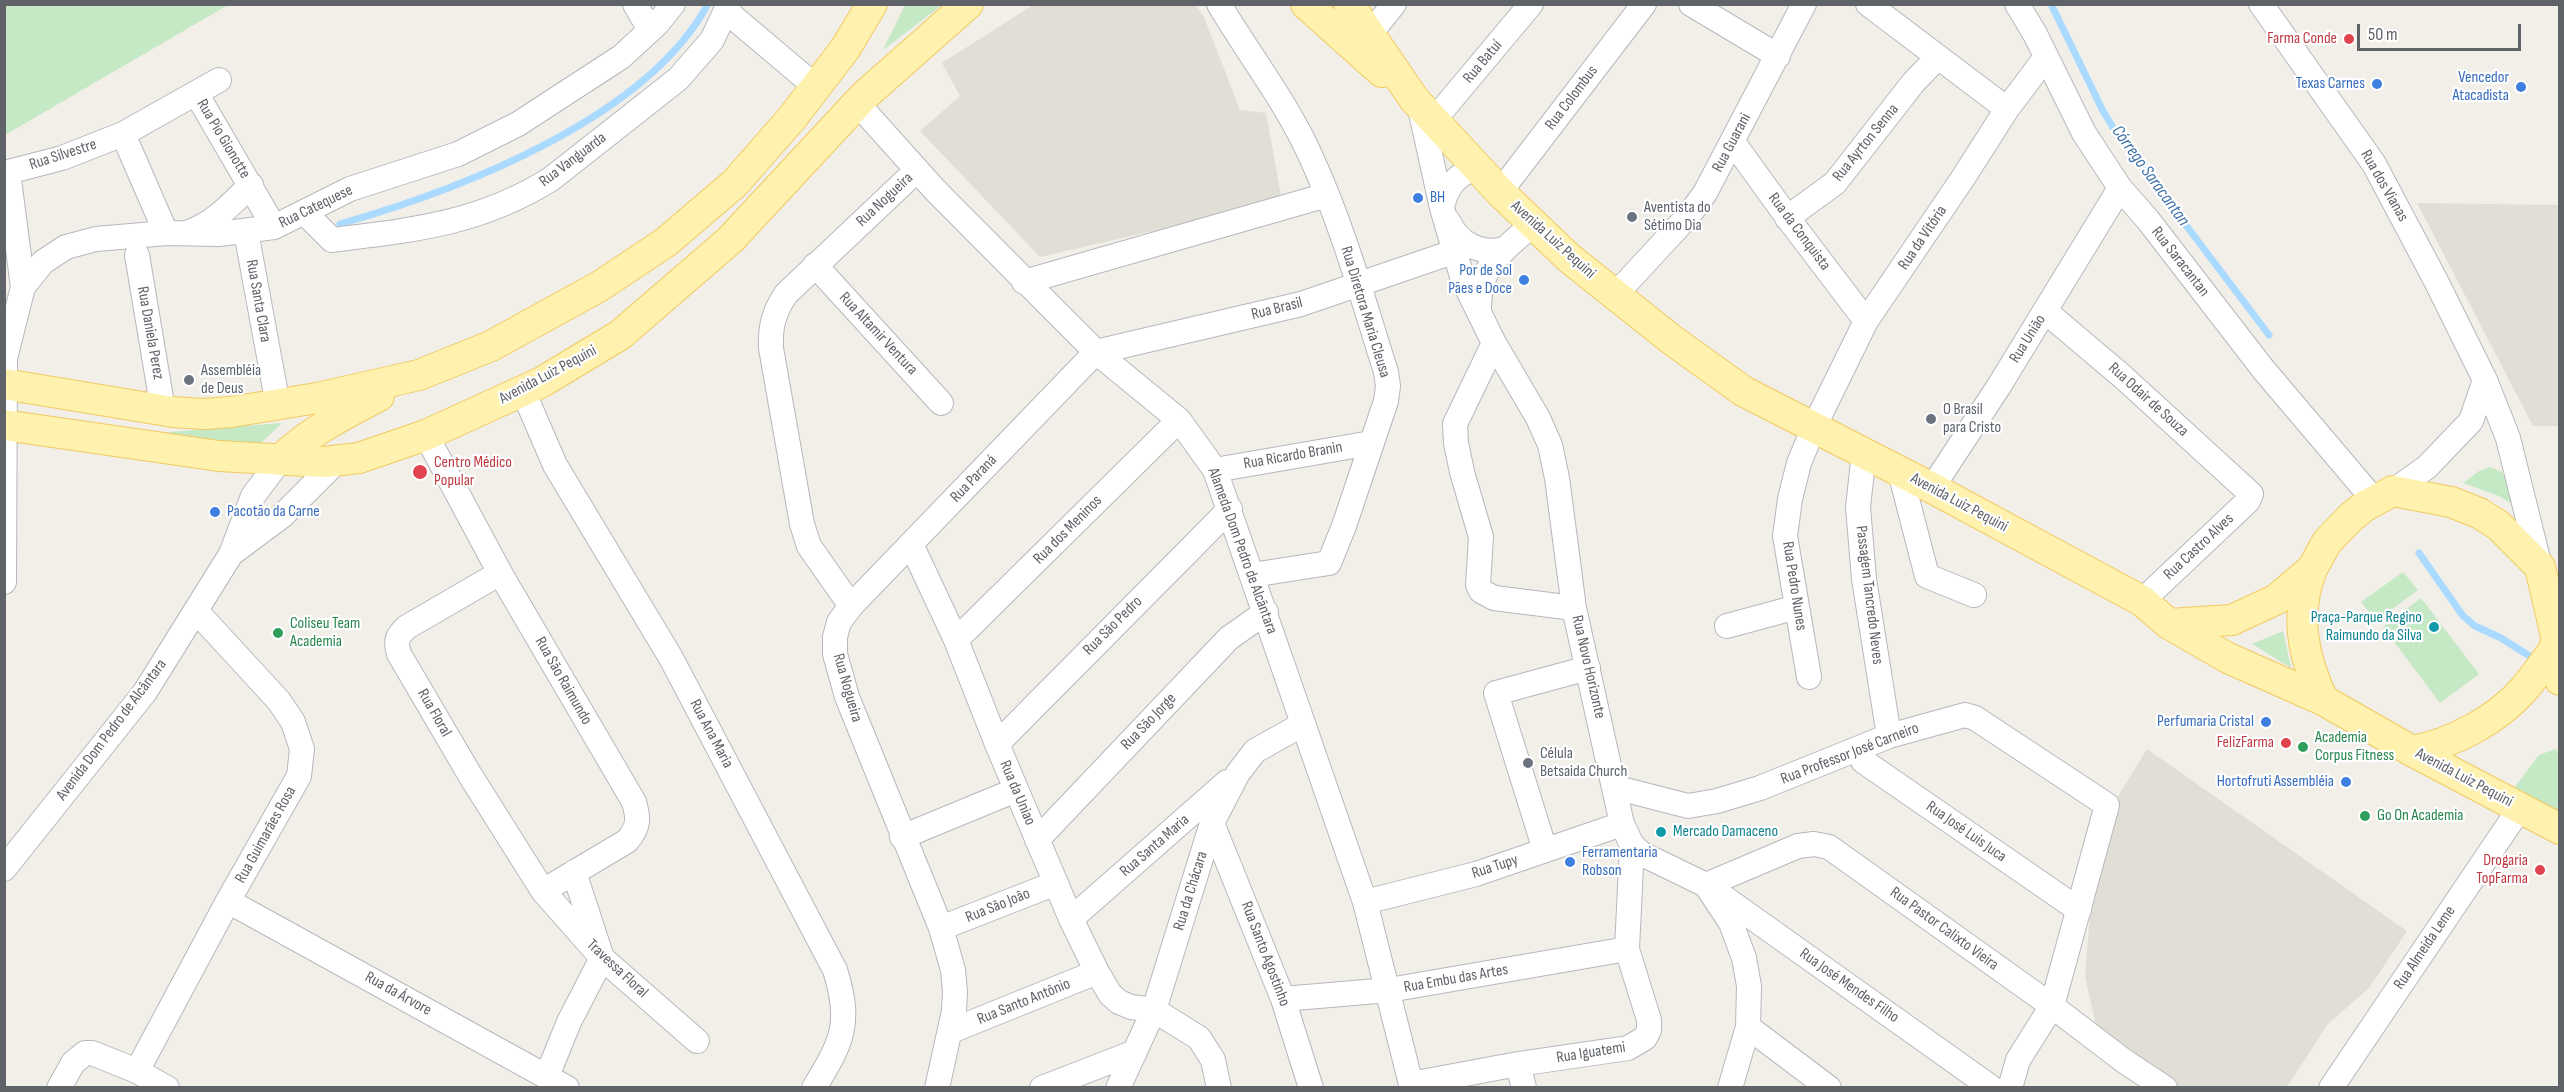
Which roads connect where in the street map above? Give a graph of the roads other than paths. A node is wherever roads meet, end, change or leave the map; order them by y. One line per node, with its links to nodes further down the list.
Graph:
1 (635, 4): 17 (street)
2 (673, 4): 17 (street, Rua Catequese)
3 (872, 4): 23 (main road)
4 (968, 4): 25 (main road, Avenida Luiz Pequini)
5 (1219, 4): 35 (street, Rua Diretora Maria Cleusa)
6 (1306, 4): 26 (main road, Avenida Luiz Pequini)
7 (1349, 4): 18 (main road, Avenida Luiz Pequini)
8 (1394, 4): 18 (street)
9 (1532, 4): 26 (street, Rua Batuí)
10 (1644, 4): 34 (street, Rua Colombus)
11 (1692, 4): 19 (street)
12 (1804, 4): 19 (street, Rua Guarani)
13 (1868, 4): 21 (street)
14 (2017, 4): 20 (street, Rua Saracantan)
15 (2261, 4): 57 (street, Rua dos Vianas)
16 (728, 8): 23 (street); 37 (street, Rua Vanguarda)
17 (650, 30): 37 (street, Rua Catequese)
18 (1369, 35): 26 (main road, Avenida Luiz Pequini)
19 (1778, 56): 29 (street, Rua Guarani)
20 (2046, 57): 27 (street, Rua da Vitória); 33 (street, Rua Saracantan)
21 (1936, 58): 27 (street); 38 (street, Rua Ayrton Senna)
22 (219, 80): 24 (street, Rua Silvestre)
23 (816, 87): 56 (main road)
24 (196, 93): 28 (street, Rua Silvestre); 32 (street, Rua Pio Gionotte)
25 (857, 103): 31 (street, Alameda Dom Pedro de Alcântara); 59 (main road, Avenida Luiz Pequini)
26 (1422, 108): 30 (main road, Avenida Luiz Pequini); 36 (street, Rua Novo Horizonte)
27 (2007, 109): 53 (street, Rua da Vitória)
28 (123, 134): 42 (street); 49 (street, Rua Silvestre)
29 (1733, 142): 38 (street, Rua da Conquista); 50 (street, Rua Guarani)
30 (1477, 168): 34 (main road, Avenida Luiz Pequini); 36 (street)
31 (917, 170): 46 (street, Rua Nogueira); 47 (street, Alameda Dom Pedro de Alcântara)
32 (251, 185): 40 (street, Rua Pio Gionotte); 42 (street)
33 (2120, 189): 52 (street, Rua União); 75 (street, Rua Saracantan)
34 (1500, 192): 39 (main road, Avenida Luiz Pequini)
35 (1327, 195): 47 (street); 48 (street, Rua Diretora Maria Cleusa)
36 (1442, 208): 43 (street); 44 (street, Rua Novo Horizonte)
37 (305, 213): 40 (street, Rua Catequese)
38 (1787, 218): 53 (street, Rua da Conquista)
39 (1532, 225): 43 (street); 50 (main road, Avenida Luiz Pequini)
40 (274, 227): 41 (street, Rua Catequese)
41 (246, 232): 42 (street, Rua Catequese); 61 (street, Rua Santa Clara)
42 (176, 234): 49 (street, Rua Catequese)
43 (1505, 249): 51 (street)
44 (1453, 252): 48 (street, Rua Brasil); 51 (street, Rua Novo Horizonte)
45 (137, 255): 62 (street, Rua Daniela Perez)
46 (814, 265): 60 (street, Rua Altamir Ventura); 86 (street, Rua Nogueira)
47 (1024, 282): 55 (street, Alameda Dom Pedro de Alcântara)
48 (1358, 284): 55 (street, Rua Brasil); 67 (street, Rua Diretora Maria Cleusa)
49 (23, 287): 58 (street, Rua Catequese)
50 (1616, 294): 65 (main road, Avenida Luiz Pequini)
51 (1479, 311): 54 (street, Rua Novo Horizonte)
52 (2045, 311): 73 (street, Rua União); 74 (street, Rua Odair de Souza)
53 (1866, 321): 65 (street, Rua da Vitória)
54 (1494, 343): 88 (street, Rua Novo Horizonte); 88 (street)
55 (1096, 352): 63 (street, Alameda Dom Pedro de Alcântara); 77 (street, Rua Paraná)
56 (419, 375): 61 (main road); 69 (main road)
57 (2485, 380): 75 (street); 79 (street, Rua dos Vianas)
58 (5, 384): 62 (main road); 64 (street, Rua Catequese)
59 (523, 391): 66 (main road, Avenida Luiz Pequini); 141 (street, Rua Ana Maria)
60 (941, 403)
61 (278, 405): 62 (main road)
62 (163, 410)
63 (1179, 420): 71 (street, Alameda Dom Pedro de Alcântara); 93 (street, Rua dos Meninos)
64 (5, 425): 69 (main road, Avenida Luiz Pequini); 83 (street, Rua Catequese)
65 (1814, 427): 68 (main road, Avenida Luiz Pequini); 87 (street, Rua Pedro Nunes)
66 (426, 435): 70 (main road, Avenida Luiz Pequini); 81 (street, Rua São Raimundo)
67 (1371, 443): 71 (street, Rua Ricardo Branin); 82 (street, Rua Diretora Maria Cleusa)
68 (1864, 453): 72 (main road, Avenida Luiz Pequini); 100 (street, Passagem Tancredo Neves)
69 (280, 460): 70 (main road, Avenida Luiz Pequini); 78 (street, Avenida Dom Pedro de Alcântara)
70 (336, 462): 78 (street, Avenida Dom Pedro de Alcântara)
71 (1215, 470): 76 (street, Alameda Dom Pedro de Alcântara)
72 (1900, 472): 73 (main road, Avenida Luiz Pequini); 84 (street)
73 (1932, 488): 85 (main road, Avenida Luiz Pequini)
74 (2249, 490): 85 (street, Rua Castro Alves)
75 (2384, 495): 79 (main road); 80 (main road)
76 (1230, 509): 82 (street, Alameda Dom Pedro de Alcântara); 101 (street, Rua São Pedro)
77 (911, 544): 86 (street, Rua Paraná); 93 (street, Rua da Uniao)
78 (231, 554): 89 (street, Avenida Dom Pedro de Alcântara)
79 (2540, 567): 94 (main road, Rua dos Vianas)
80 (2312, 569): 91 (main road); 98 (main road)
81 (500, 573): 115 (street, Rua São Raimundo); 118 (street, Rua Floral)
82 (1252, 575): 90 (street, Alameda Dom Pedro de Alcântara)
83 (4, 582)
84 (1974, 595)
85 (2142, 601): 91 (main road, Avenida Luiz Pequini)
86 (851, 606): 111 (street, Rua Nogueira)
87 (1797, 607): 92 (street); 96 (street, Rua Pedro Nunes)
88 (1574, 608): 95 (street, Rua Novo Horizonte)
89 (197, 612): 114 (street, Avenida Dom Pedro de Alcântara); 119 (street, Rua Guimarães Rosa)
90 (1266, 612): 99 (street, Alameda Dom Pedro de Alcântara); 112 (street, Rua São Jorge)
91 (2169, 624): 98 (main road, Avenida Luiz Pequini)
92 (1727, 626)
93 (956, 640): 101 (street, Rua da Uniao)
94 (2557, 640): 97 (main road, Rua dos Vianas); 103 (main road)
95 (1588, 668): 105 (street, Rua Novo Horizonte); 113 (street)
96 (1809, 677)
97 (2559, 680)
98 (2322, 700): 103 (main road, Avenida Luiz Pequini)
99 (1303, 723): 104 (street, Rua da Chácara); 120 (street, Alameda Dom Pedro de Alcântara)
100 (1889, 736): 102 (street, Rua Professor José Carneiro); 121 (street, Rua Professor José Carneiro)
101 (996, 744): 106 (street, Rua da Uniao)
102 (1860, 749): 105 (street, Rua Professor José Carneiro); 121 (street, Rua José Luis Juca)
103 (2412, 751): 107 (main road, Avenida Luiz Pequini)
104 (1238, 773): 108 (street, Rua da Chácara); 122 (street, Rua Santa Maria)
105 (1614, 787): 110 (street, Rua Novo Horizonte)
106 (1016, 789): 111 (street); 112 (street, Rua da Uniao)
107 (2520, 808): 109 (main road, Avenida Luiz Pequini); 153 (street, Rua Almeida Leme)
108 (1212, 824): 128 (street, Rua Santo Agostinho); 130 (street, Rua da Chácara)
109 (2559, 829)
110 (1627, 834): 113 (street, Rua Tupy); 117 (street); 124 (street, Rua Iguatemi)
111 (902, 837): 123 (street, Rua Nogueira)
112 (1037, 840): 116 (street, Rua da Uniao)
113 (1545, 850): 120 (street, Rua Tupy)
114 (4, 869)
115 (574, 872): 118 (street, Rua São Raimundo); 125 (street)
116 (1056, 883): 122 (street, Rua da Uniao); 123 (street, Rua São João)
117 (1706, 885): 129 (street, Rua Pastor Calixto Vieira); 131 (street); 150 (street, Rua José Mendes Filho)
118 (543, 891): 125 (street, Travessa Floral)
119 (228, 901): 136 (street, Rua Guimarães Rosa); 137 (street, Rua da Árvore)
120 (1365, 902): 127 (street, Alameda Dom Pedro de Alcântara)
121 (2079, 910): 129 (street, Rua Professor José Carneiro)
122 (1071, 919): 126 (street, Rua da Uniao)
123 (941, 928): 132 (street, Rua Nogueira)
124 (1627, 949): 127 (street, Rua Embu das Artes); 135 (street, Rua Iguatemi)
125 (602, 958): 133 (street, Travessa Floral); 137 (street)
126 (1097, 972): 130 (street, Rua da Uniao); 132 (street, Rua Santo Antônio)
127 (1389, 990): 128 (street, Rua Embu das Artes); 138 (street, Alameda Dom Pedro de Alcântara)
128 (1283, 999): 146 (street, Rua Santo Agostinho)
129 (2052, 1006): 151 (street, Rua Professor José Carneiro); 152 (street, Rua Pastor Calixto Vieira)
130 (1154, 1010): 134 (street, Rua da Chácara); 145 (street)
131 (1748, 1026): 148 (street); 149 (street)
132 (951, 1031): 142 (street, Rua Nogueira)
133 (697, 1041)
134 (1135, 1052): 143 (street); 144 (street, Rua da Chácara)
135 (1518, 1064): 138 (street, Rua Iguatemi); 147 (street)
136 (137, 1071): 139 (street); 140 (street)
137 (557, 1082)
138 (1411, 1086)
139 (59, 1088)
140 (167, 1088)
141 (814, 1088)
142 (937, 1088)
143 (1042, 1088)
144 (1118, 1088)
145 (1218, 1088)
146 (1311, 1088)
147 (1524, 1088)
148 (1730, 1088)
149 (1829, 1088)
150 (1992, 1088)
151 (2010, 1088)
152 (2165, 1088)
153 (2331, 1088)

